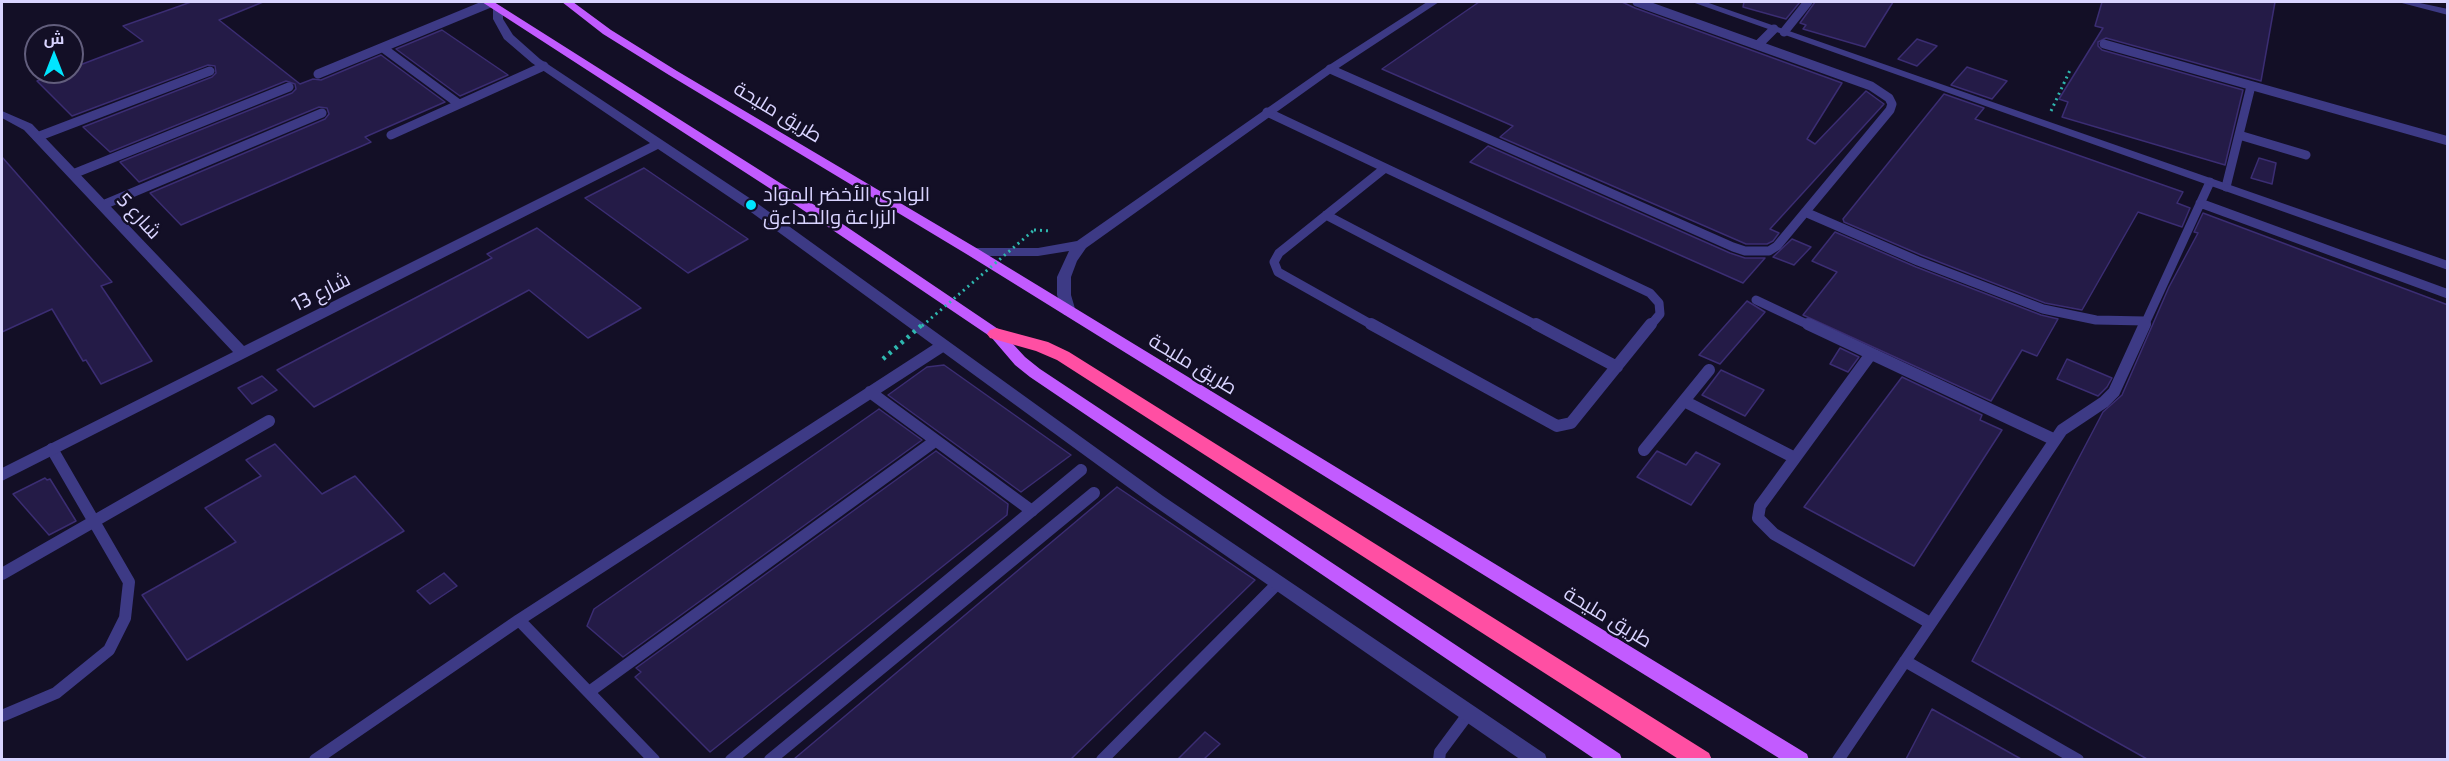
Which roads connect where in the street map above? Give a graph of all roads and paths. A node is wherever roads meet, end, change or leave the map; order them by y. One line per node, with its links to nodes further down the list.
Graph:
1 (567, 2): 41 (main road, طريق مليحة)
2 (1434, 2): 15 (street)
3 (1636, 2): 11 (lane)
4 (1696, 2): 9 (street)
5 (1808, 2): 9 (lane)
6 (2403, 2): 8 (street)
7 (492, 4): 12 (lane); 13 (street); 47 (main road)
8 (2448, 12)
9 (1779, 30): 11 (lane); 24 (street)
10 (2104, 44): 18 (lane)
11 (1758, 45): 37 (lane)
12 (383, 48): 17 (lane); 20 (lane)
13 (544, 66): 20 (lane); 29 (street)
14 (2071, 68): 24 (path)
15 (1330, 69): 21 (street); 37 (lane)
16 (210, 71): 27 (lane)
17 (318, 74)
18 (2251, 86): 26 (lane); 28 (lane)
19 (290, 87): 32 (lane)
20 (459, 104): 25 (lane)
21 (1267, 112): 31 (lane); 40 (street)
22 (322, 113): 36 (lane)
23 (2, 114): 27 (street, شارع 5)
24 (2045, 124): 33 (street)
25 (391, 135)
26 (2239, 135): 30 (lane); 34 (lane)
27 (37, 137): 32 (street, شارع 5)
28 (2448, 141)
29 (658, 144): 48 (street); 49 (street, شارع 13)
30 (2306, 154)
31 (1385, 168): 38 (lane); 52 (lane)
32 (74, 174): 36 (street, شارع 5)
33 (2210, 182): 34 (street); 35 (lane)
34 (2226, 187): 42 (street)
35 (2200, 203): 43 (lane); 46 (lane)
36 (103, 205): 49 (street, شارع 5)
37 (1805, 212): 46 (lane)
38 (1326, 215): 52 (lane); 52 (lane)
39 (1034, 230): 51 (path, bridge)
40 (1081, 245): 41 (street); 45 (street)
41 (974, 252): 45 (main road, طريق مليحة)
42 (2448, 266)
43 (2448, 294)
44 (1756, 300): 50 (lane)
45 (1069, 312): 84 (main road, طريق مليحة)
46 (2145, 321): 57 (lane)
47 (996, 334): 82 (main road); 83 (highway)
48 (942, 346): 54 (lane); 68 (street)
49 (242, 353): 59 (street, شارع 13)
50 (1871, 354): 57 (lane); 61 (lane)
51 (883, 359)
52 (1617, 367)
53 (1709, 370): 55 (lane)
54 (870, 393): 58 (lane); 69 (lane)
55 (1684, 401): 60 (lane); 61 (lane)
56 (269, 421): 66 (lane)
57 (2055, 440): 70 (lane)
58 (936, 441): 65 (lane); 72 (lane)
59 (52, 449): 63 (street, شارع 13); 66 (lane)
60 (1644, 450)
61 (1795, 458): 70 (lane)
62 (1082, 470): 65 (lane)
63 (2, 475)
64 (1094, 493): 78 (lane)
65 (1032, 511): 77 (lane)
66 (94, 522): 67 (lane); 74 (lane)
67 (2, 574)
68 (1278, 583): 73 (street); 79 (lane)
69 (519, 620): 72 (lane); 75 (lane)
70 (1930, 623): 71 (lane)
71 (1905, 661): 85 (lane); 86 (lane)
72 (589, 692): 76 (lane)
73 (1469, 712): 80 (lane); 81 (street)
74 (2, 716)
75 (315, 759)
76 (654, 759)
77 (731, 759)
78 (770, 759)
79 (1102, 759)
80 (1439, 759)
81 (1538, 759)
82 (1613, 759)
83 (1701, 759)
84 (1800, 759)
85 (1838, 759)
86 (2079, 759)

